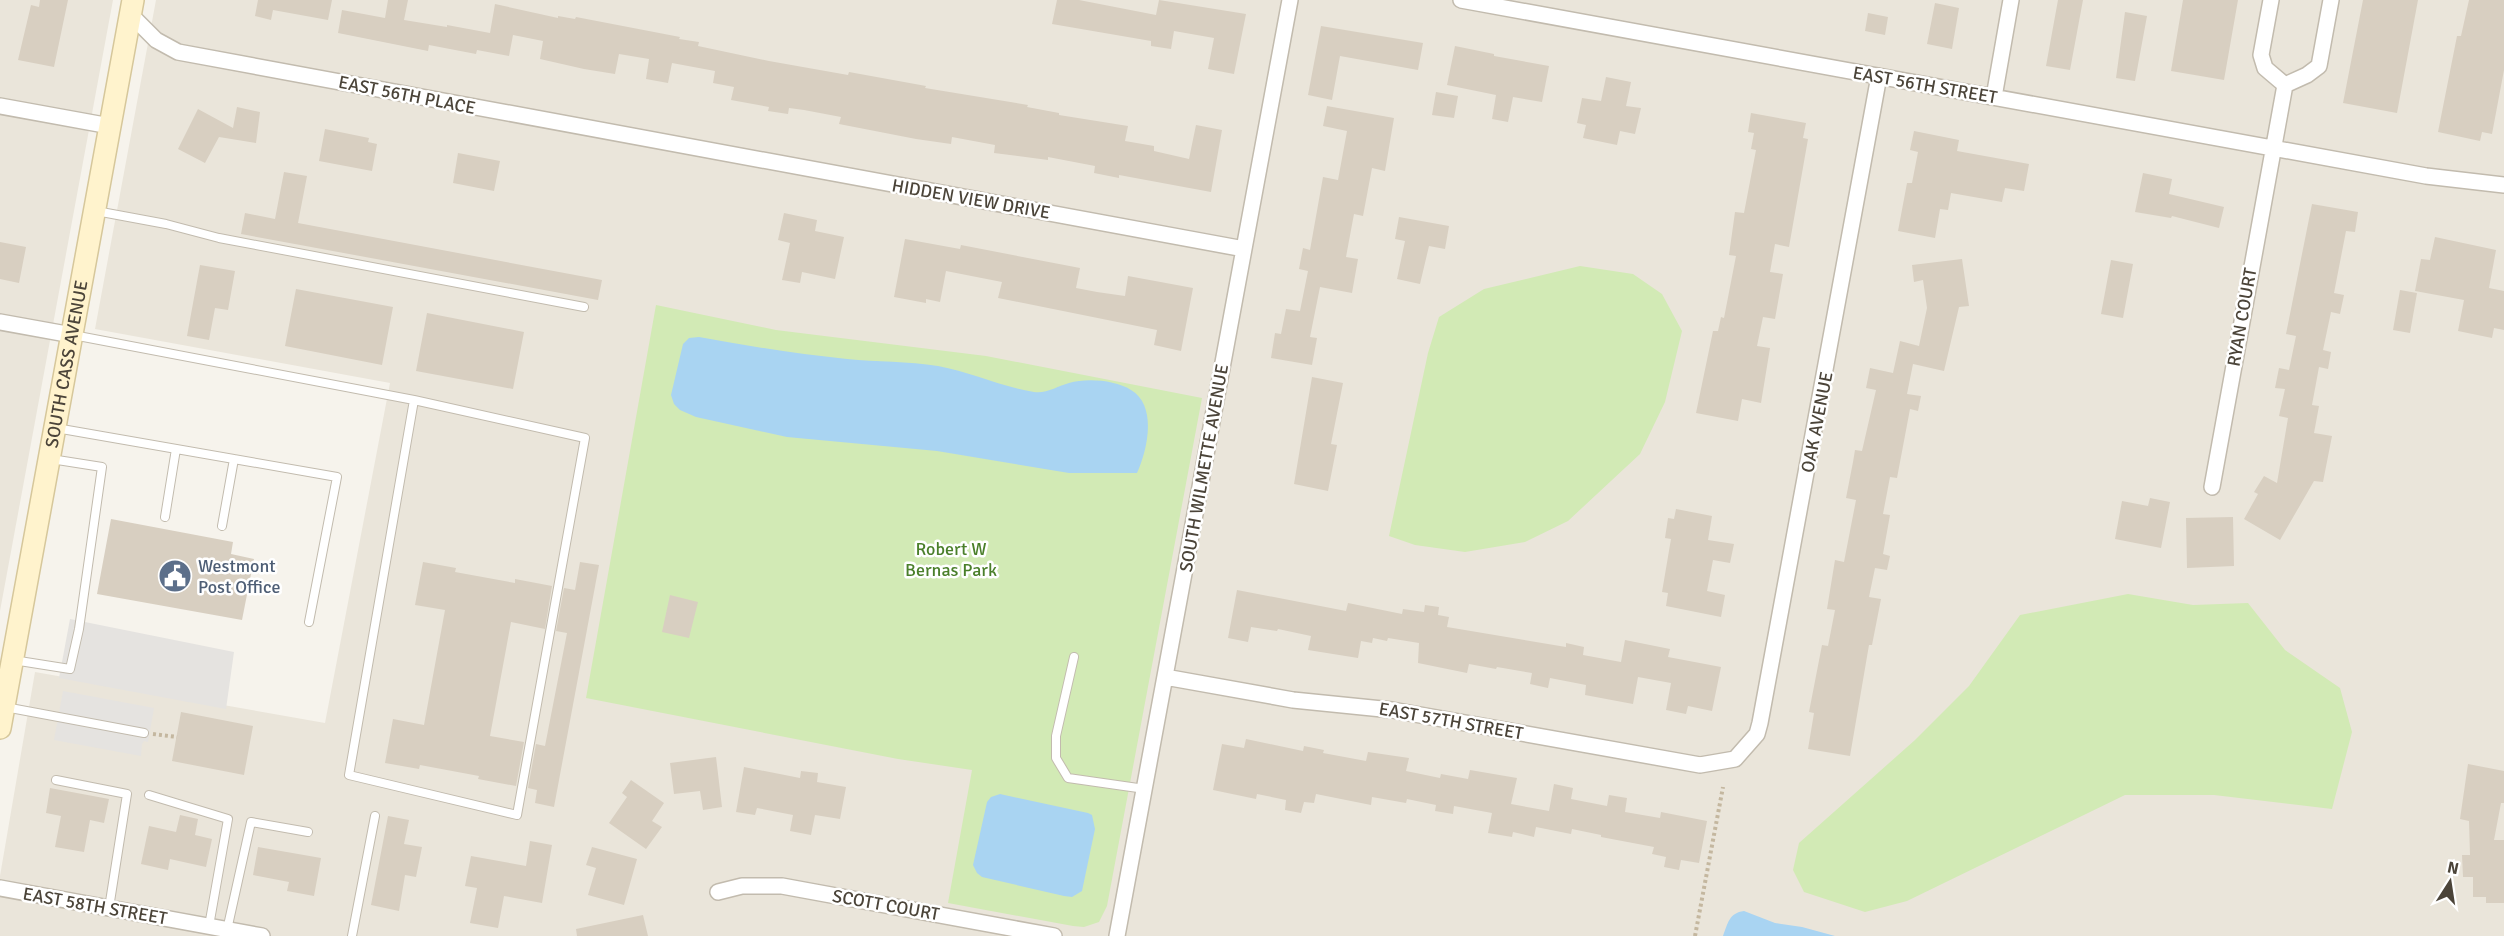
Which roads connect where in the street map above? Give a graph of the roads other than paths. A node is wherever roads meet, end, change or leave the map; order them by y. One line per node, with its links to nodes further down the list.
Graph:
1 (1290, 0): 16 (street, SOUTH WILMETTE AVENUE)
2 (1461, 0): 7 (street, EAST 56TH STREET)
3 (2012, 0): 9 (street)
4 (2271, 0): 8 (street)
5 (2331, 0): 8 (street)
6 (132, 7): 11 (main road, SOUTH CASS AVENUE); 13 (street, EAST 56TH PLACE)
7 (1880, 76): 9 (street, EAST 56TH STREET); 35 (street, OAK AVENUE)
8 (2285, 85): 12 (street, RYAN COURT)
9 (1994, 97): 12 (street, EAST 56TH STREET)
10 (0, 106): 11 (street)
11 (110, 126): 15 (main road, SOUTH CASS AVENUE)
12 (2272, 147): 14 (street, EAST 56TH STREET); 25 (street, RYAN COURT)
13 (697, 149): 16 (street, HIDDEN VIEW DRIVE)
14 (2504, 185)
15 (95, 210): 17 (lane); 19 (main road, SOUTH CASS AVENUE)
16 (1244, 249): 31 (street, SOUTH WILMETTE AVENUE)
17 (584, 307)
18 (0, 322): 19 (street)
19 (72, 335): 20 (lane); 21 (main road, SOUTH CASS AVENUE)
20 (414, 400): 20 (lane)
21 (55, 428): 22 (lane); 23 (main road, SOUTH CASS AVENUE)
22 (176, 449): 24 (lane); 26 (lane)
23 (49, 459): 30 (main road, SOUTH CASS AVENUE); 30 (lane)
24 (234, 459): 27 (lane); 28 (lane)
25 (2212, 487)
26 (165, 517)
27 (222, 526)
28 (309, 622)
29 (1074, 657): 37 (lane)
30 (12, 660): 32 (main road, SOUTH CASS AVENUE)
31 (1165, 677): 35 (street, EAST 57TH STREET); 37 (street, SOUTH WILMETTE AVENUE)
32 (4, 707): 33 (main road, SOUTH CASS AVENUE); 34 (lane)
33 (0, 728)
34 (144, 733)
35 (1735, 759)
36 (56, 780): 43 (lane)
37 (1144, 789): 49 (street, SOUTH WILMETTE AVENUE)
38 (149, 795): 44 (lane)
39 (375, 816): 47 (lane)
40 (308, 832): 45 (lane)
41 (0, 888): 43 (street, EAST 58TH STREET)
42 (718, 892): 48 (street, SCOTT COURT)
43 (109, 908): 44 (street, EAST 58TH STREET)
44 (209, 926): 45 (street, EAST 58TH STREET)
45 (226, 930): 46 (street, EAST 58TH STREET)
46 (255, 935)
47 (352, 936)
48 (1054, 936)
49 (1117, 936)

